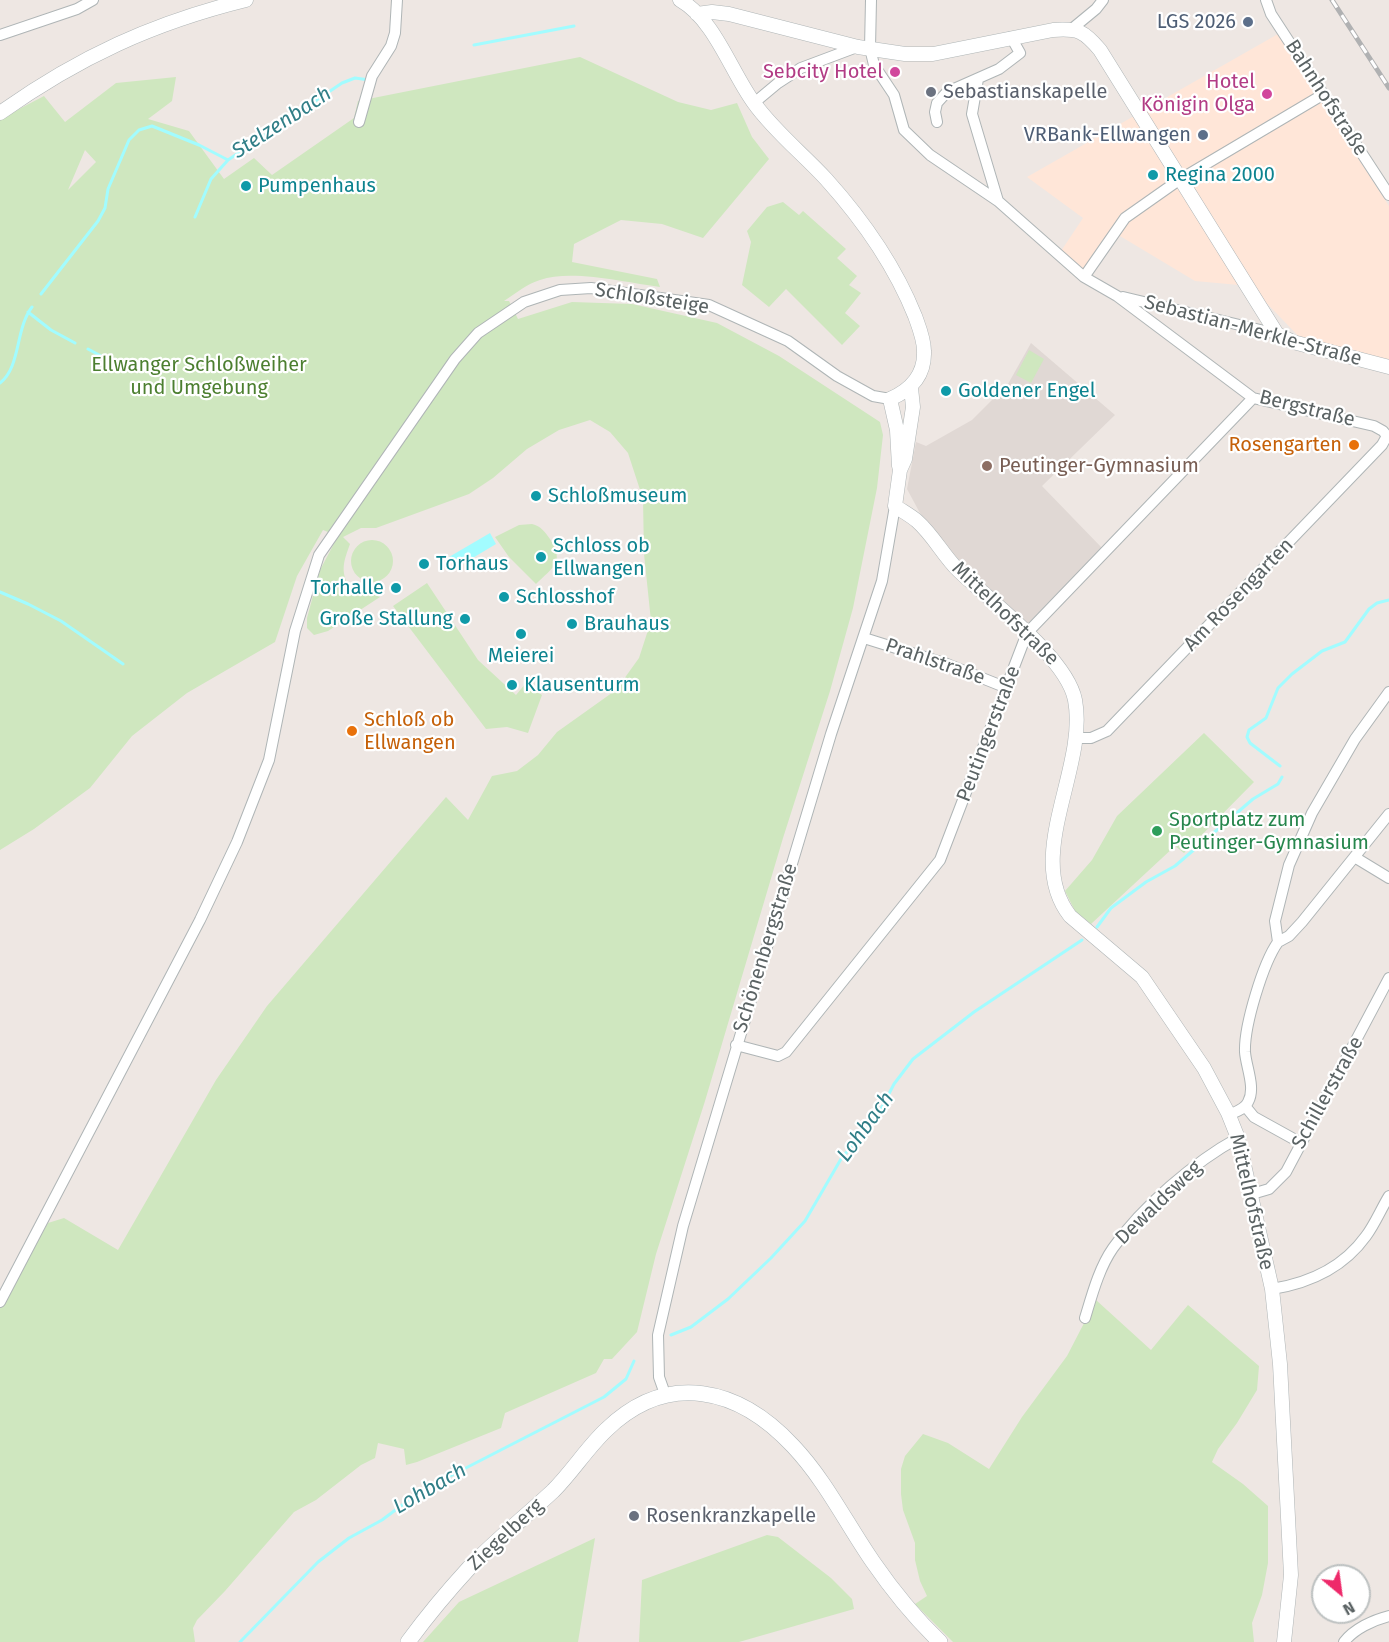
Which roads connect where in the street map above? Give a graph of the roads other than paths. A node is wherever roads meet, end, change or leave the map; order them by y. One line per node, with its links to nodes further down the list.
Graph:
1 (93, 0): 10 (street)
2 (246, 0): 16 (street)
3 (397, 0): 17 (street)
4 (680, 0): 8 (street)
5 (871, 0): 12 (street)
6 (1103, 0): 9 (street)
7 (1266, 0): 14 (street, Bahnhofstraße)
8 (697, 14): 12 (street); 15 (street)
9 (1073, 28): 11 (street); 19 (street)
10 (0, 35)
11 (1011, 38): 12 (street); 13 (street)
12 (864, 47): 15 (street); 21 (street)
13 (978, 79): 18 (street); 21 (street)
14 (1324, 94): 19 (street); 20 (street, Bahnhofstraße)
15 (754, 103): 26 (street)
16 (0, 112)
17 (359, 122)
18 (937, 122)
19 (1179, 180): 22 (street); 24 (street)
20 (1389, 195)
21 (998, 201): 22 (street)
22 (1084, 277): 23 (street, Bergstraße)
23 (1117, 296): 24 (street, Sebastian-Merkle-Straße); 27 (street, Bergstraße)
24 (1277, 334): 25 (street, Sebastian-Merkle-Straße)
25 (1389, 367)
26 (910, 388): 28 (street); 30 (street)
27 (1253, 398): 29 (street, Bergstraße); 32 (street, Peutingerstraße)
28 (890, 399): 30 (street); 50 (street, Schloßsteige)
29 (1386, 433): 36 (street, Am Rosengarten)
30 (900, 470): 31 (street)
31 (895, 506): 32 (street, Mittelhofstraße); 33 (street, Schönenbergstraße)
32 (1027, 633): 34 (street, Peutingerstraße); 36 (street, Mittelhofstraße)
33 (864, 638): 34 (street, Prahlstraße); 42 (street, Schönenbergstraße)
34 (1007, 688): 42 (street, Peutingerstraße)
35 (1389, 692): 40 (street)
36 (1077, 738): 44 (street, Mittelhofstraße)
37 (1389, 814): 38 (street)
38 (1356, 858): 39 (street); 40 (street)
39 (1389, 878)
40 (1278, 942): 43 (street)
41 (1389, 978): 46 (street, Schillerstraße)
42 (736, 1045): 52 (street, Schönenbergstraße)
43 (1245, 1106): 44 (street); 46 (street)
44 (1229, 1115): 45 (street, Mittelhofstraße)
45 (1238, 1138): 47 (street, Mittelhofstraße); 51 (street, Dewaldsweg)
46 (1301, 1143): 47 (street, Schillerstraße)
47 (1252, 1194): 49 (street, Mittelhofstraße)
48 (1389, 1196): 49 (street)
49 (1272, 1289): 56 (street, Mittelhofstraße)
50 (0, 1302)
51 (1085, 1318)
52 (665, 1394): 54 (main road, Ziegelberg); 55 (main road)
53 (1389, 1616): 57 (street)
54 (408, 1642)
55 (940, 1642)
56 (1284, 1642)
57 (1344, 1642)

